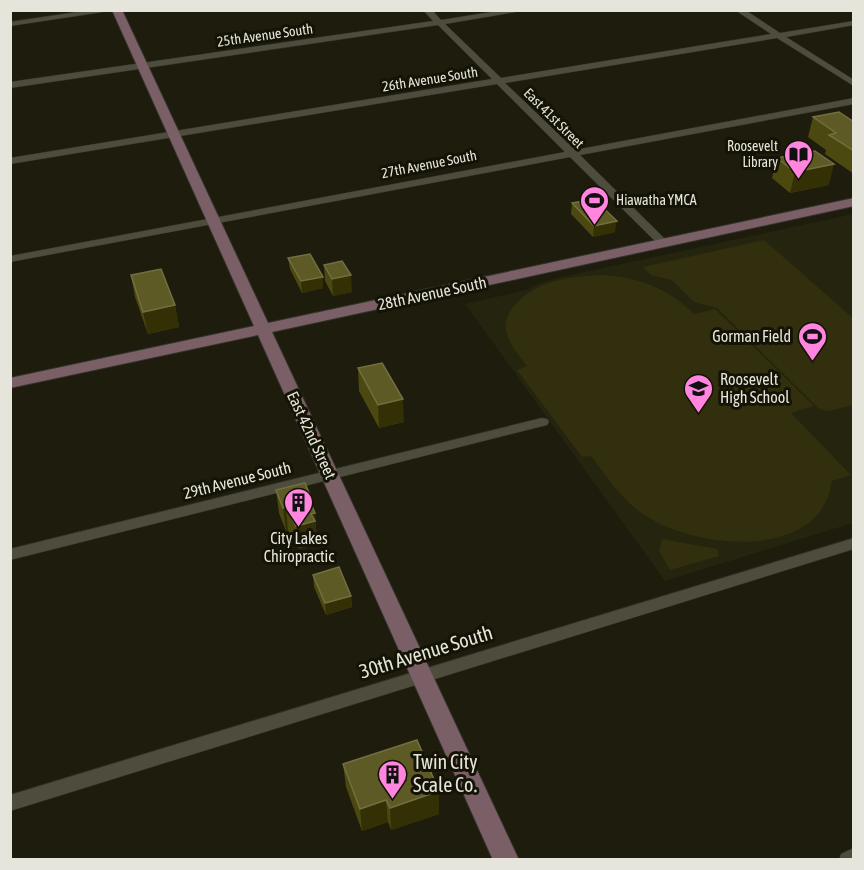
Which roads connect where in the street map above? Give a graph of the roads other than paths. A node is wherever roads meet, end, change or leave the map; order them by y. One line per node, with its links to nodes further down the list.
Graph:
1 (115, 10): 7 (street); 9 (street, East 42nd Street)
2 (427, 10): 5 (street, East 41st Street)
3 (523, 10): 5 (street, 25th Avenue South)
4 (739, 10): 8 (street)
5 (440, 23): 9 (street, 25th Avenue South); 10 (street, East 41st Street)
6 (854, 23): 8 (street, 26th Avenue South)
7 (10, 24)
8 (778, 35): 10 (street, 26th Avenue South); 11 (street)
9 (143, 66): 12 (street, 25th Avenue South); 14 (street, East 42nd Street)
10 (498, 81): 14 (street, 26th Avenue South); 15 (street, East 41st Street)
11 (854, 84)
12 (10, 85)
13 (854, 101): 15 (street, 27th Avenue South)
14 (173, 135): 16 (street, 26th Avenue South); 18 (street, East 42nd Street)
15 (571, 153): 18 (street, 27th Avenue South); 19 (street, East 41st Street)
16 (10, 161)
17 (854, 202): 19 (street, 28th Avenue South)
18 (214, 221): 20 (street, 27th Avenue South); 21 (street, East 42nd Street)
19 (663, 243): 21 (street, 28th Avenue South)
20 (10, 259)
21 (261, 330): 22 (street, 28th Avenue South); 24 (street, East 42nd Street)
22 (10, 383)
23 (542, 422): 24 (street, 29th Avenue South)
24 (330, 474): 26 (street, 29th Avenue South); 27 (street, East 42nd Street)
25 (854, 543): 27 (street, 30th Avenue South)
26 (10, 555)
27 (422, 677): 28 (street, 30th Avenue South); 30 (street, East 42nd Street)
28 (10, 803)
29 (854, 857): 31 (street)
30 (506, 860)
31 (848, 860)

